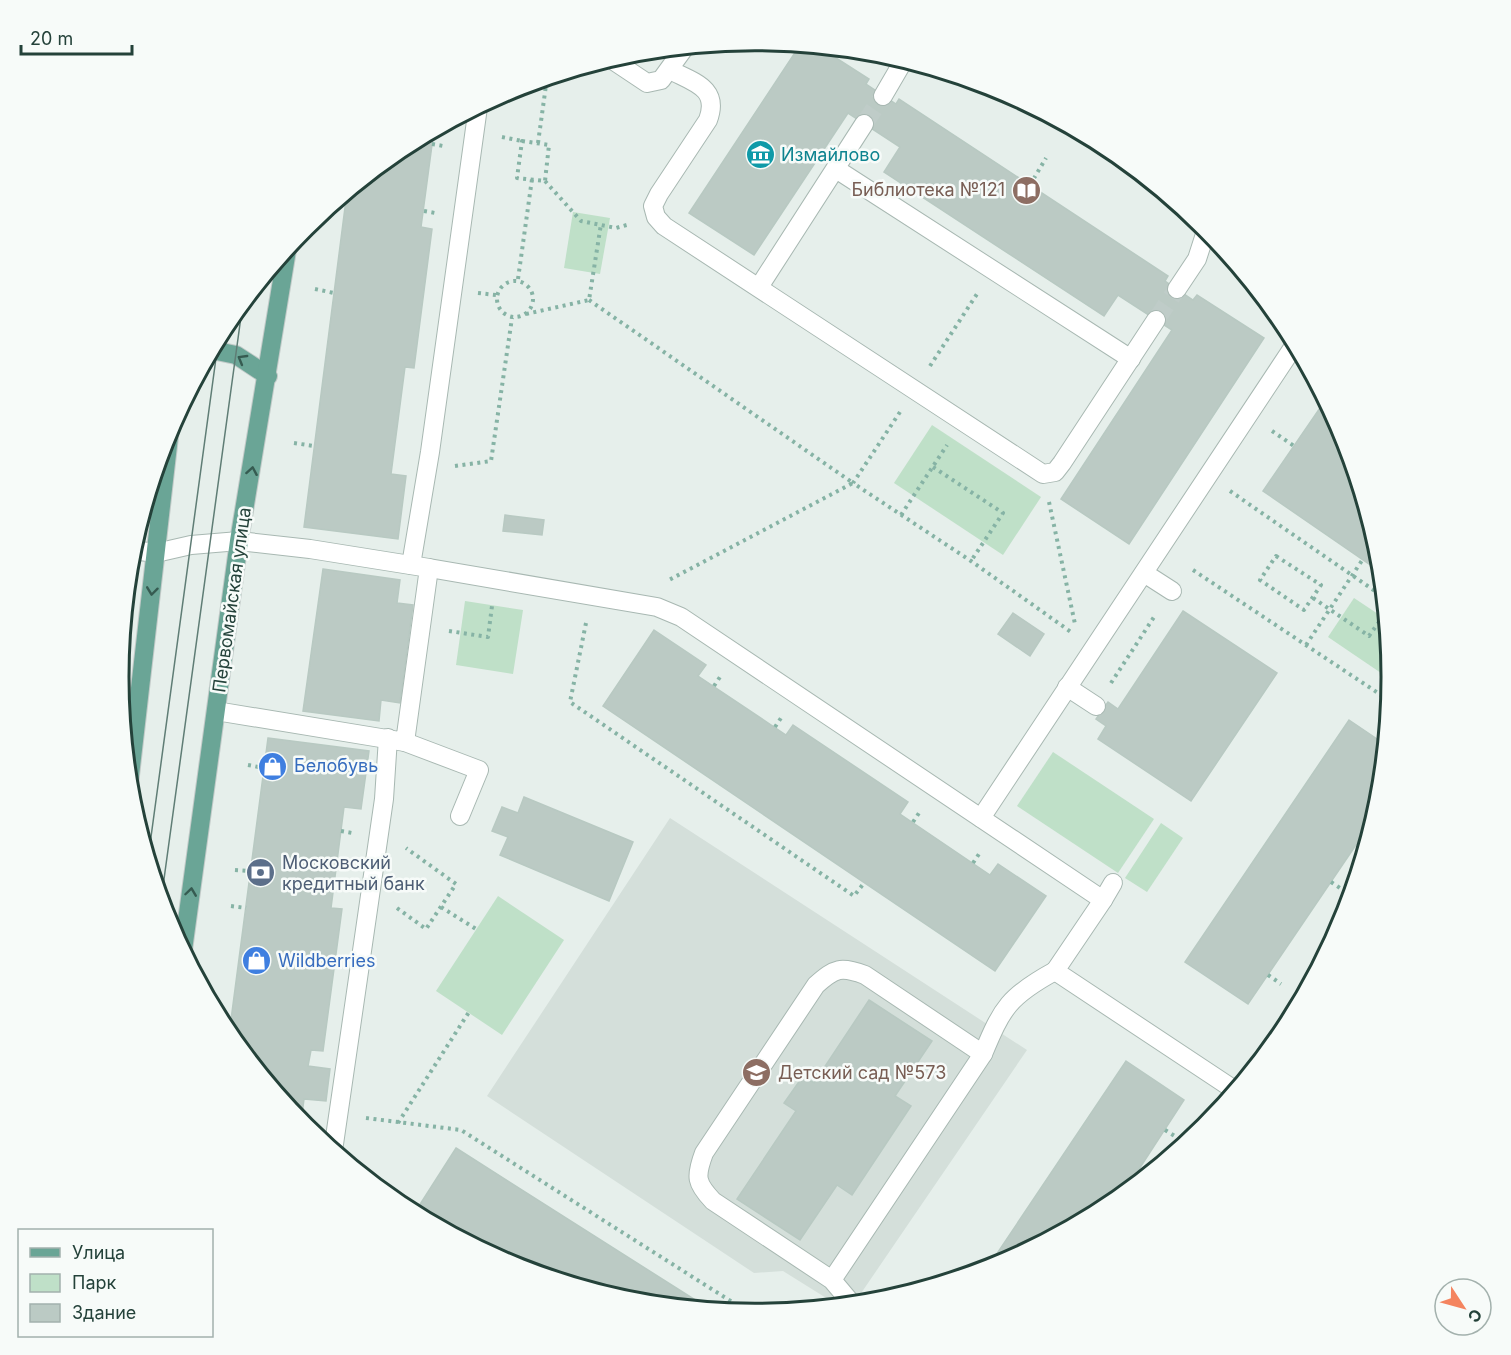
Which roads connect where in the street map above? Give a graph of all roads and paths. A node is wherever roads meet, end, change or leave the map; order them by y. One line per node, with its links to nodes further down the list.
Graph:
1 (680, 55): 4 (lane)
2 (621, 66): 4 (lane)
3 (899, 68): 6 (lane)
4 (670, 70): 23 (lane)
5 (546, 87): 11 (path)
6 (883, 96)
7 (477, 117): 41 (lane)
8 (864, 124): 13 (lane)
9 (516, 140): 10 (path)
10 (522, 141): 11 (path); 14 (path)
11 (538, 143): 15 (path)
12 (1046, 158): 16 (path)
13 (836, 168): 21 (lane); 23 (lane)
14 (532, 179): 15 (path); 22 (path)
15 (545, 182): 17 (path)
16 (1030, 185)
17 (601, 224): 18 (path); 27 (path)
18 (608, 225)
19 (1204, 239): 25 (lane)
20 (285, 263): 34 (main road, Первомайская улица)
21 (993, 270): 33 (lane); 35 (path)
22 (518, 279): 28 (path); 29 (path)
23 (759, 287): 35 (lane)
24 (315, 289): 26 (path)
25 (1177, 289)
26 (334, 292)
27 (589, 300): 28 (path); 44 (path)
28 (526, 314): 29 (path)
29 (512, 318): 41 (path)
30 (1156, 320): 33 (lane)
31 (221, 352): 34 (main road, one-way to 31)
32 (1290, 352): 43 (lane)
33 (1131, 359): 42 (lane)
34 (268, 376): 46 (main road, Первомайская улица, one-way to 34)
35 (914, 390): 42 (lane); 44 (path)
36 (951, 438): 40 (path)
37 (294, 443): 38 (path)
38 (314, 446)
39 (166, 467): 49 (main road)
40 (933, 467): 45 (path); 51 (path)
41 (428, 470): 52 (lane)
42 (1043, 474): 51 (path)
43 (1208, 476): 47 (lane); 54 (path)
44 (853, 483): 45 (path); 58 (path)
45 (901, 515): 51 (path)
46 (239, 541): 49 (lane); 52 (lane); 68 (main road, Первомайская улица)
47 (1160, 548): 53 (lane); 64 (path)
48 (142, 551): 49 (lane)
49 (156, 553): 70 (main road, one-way to 70)
50 (1363, 560): 54 (path)
51 (971, 561)
52 (420, 566): 58 (lane); 69 (lane)
53 (1144, 573): 55 (lane); 65 (lane)
54 (1352, 576): 56 (path); 60 (path)
55 (1172, 591)
56 (1376, 592)
57 (1312, 598): 57 (path); 60 (path)
58 (629, 601): 75 (lane)
59 (492, 605): 63 (path)
60 (1329, 609): 62 (path); 64 (path)
61 (587, 618): 81 (path)
62 (1379, 621)
63 (460, 632)
64 (1306, 645): 66 (path)
65 (1067, 687): 67 (lane); 75 (lane)
66 (1382, 695)
67 (1096, 706)
68 (216, 711): 69 (lane); 90 (main road, Первомайская улица, one-way to 68)
69 (397, 740): 74 (lane); 97 (lane)
70 (133, 749)
71 (248, 765): 72 (path)
72 (264, 768)
73 (919, 813): 76 (path)
74 (460, 816)
75 (981, 818): 84 (lane)
76 (913, 822)
77 (236, 870): 78 (path)
78 (250, 871)
79 (436, 871): 86 (path)
80 (1331, 882): 83 (path)
81 (864, 883)
82 (1113, 883): 84 (lane)
83 (1343, 890)
84 (1103, 900): 91 (lane)
85 (231, 906): 87 (path)
86 (441, 906): 88 (path); 89 (path)
87 (246, 908)
88 (406, 916)
89 (476, 930)
90 (185, 935)
91 (1055, 971): 95 (lane); 96 (lane)
92 (1268, 975): 93 (path)
93 (1281, 984)
94 (469, 1012): 98 (path)
95 (982, 1054): 102 (lane); 102 (lane)
96 (1230, 1087)
97 (339, 1114): 98 (path); 101 (lane)
98 (398, 1123): 104 (path)
99 (1166, 1130): 100 (path)
100 (1178, 1138)
101 (334, 1142)
102 (832, 1280): 103 (lane)
103 (847, 1297)
104 (734, 1303)

